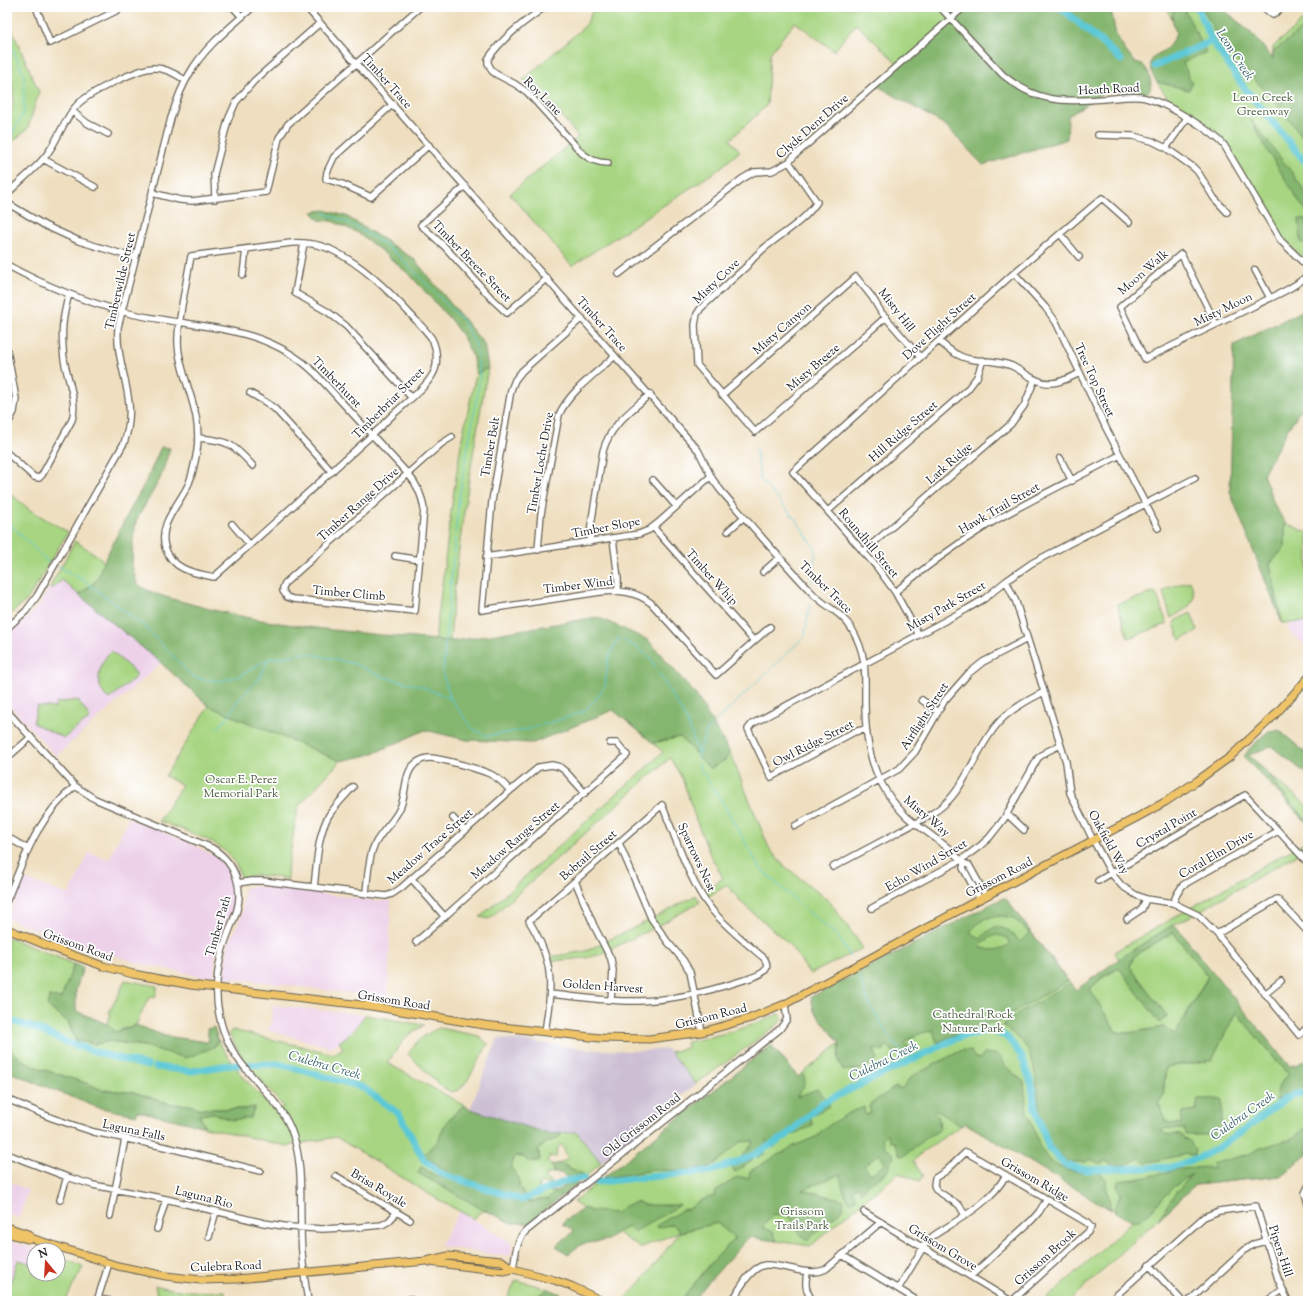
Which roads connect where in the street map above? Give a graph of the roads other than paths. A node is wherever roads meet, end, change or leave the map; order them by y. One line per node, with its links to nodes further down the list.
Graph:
1 (36, 7): 2 (street)
2 (124, 7)
3 (232, 7): 12 (street)
4 (253, 7): 12 (street, Timberwilde Street)
5 (306, 7): 14 (street, Timber Trace)
6 (420, 7): 15 (street)
7 (545, 7): 26 (street, Roy Lane)
8 (940, 7): 13 (street, Heath Road)
9 (964, 7): 13 (street, Clyde Dent Drive)
10 (1263, 7): 11 (street)
11 (1282, 7)
12 (242, 17): 16 (street, Timberwilde Street)
13 (951, 19): 19 (street, Heath Road); 25 (street, Clyde Dent Drive)
14 (320, 23): 15 (street, Timber Trace); 31 (street)
15 (356, 63): 17 (street, Timber Trace); 31 (street)
16 (186, 80): 18 (street); 29 (street, Timberwilde Street)
17 (393, 104): 22 (street, Timber Trace); 22 (street)
18 (72, 111): 20 (street); 24 (street)
19 (1187, 118): 23 (street); 41 (street, Heath Road)
20 (108, 134)
21 (1098, 134): 23 (street)
22 (429, 145): 27 (street, Timber Trace)
23 (1166, 148): 33 (street)
24 (43, 160): 28 (street); 30 (street)
25 (789, 162): 43 (street, Clyde Dent Drive); 66 (street, Misty Cove)
26 (608, 163)
27 (465, 186): 48 (street, Timber Trace); 48 (street, Timber Breeze Street)
28 (94, 187)
29 (152, 193): 31 (street); 39 (street, Timberwilde Street)
30 (7, 194)
31 (215, 199)
32 (7, 203): 39 (street)
33 (1228, 212)
34 (1129, 222): 35 (street, Dove Flight Street)
35 (1060, 234): 38 (street); 44 (street, Dove Flight Street)
36 (304, 243): 37 (street, Timberbriar Street); 67 (street); 67 (street, Timberbriar Street)
37 (246, 249): 45 (street); 54 (street, Timberbriar Street)
38 (1079, 257)
39 (135, 258): 51 (street, Timberwilde Street)
40 (7, 265): 49 (street, Timberhurst)
41 (1308, 267)
42 (1255, 270): 50 (street)
43 (619, 274)
44 (1014, 274): 56 (street, Dove Flight Street); 62 (street, Tree Top Street)
45 (242, 275)
46 (1308, 275): 50 (street, Misty Moon)
47 (856, 277): 52 (street, Misty Hill); 66 (street, Misty Canyon)
48 (547, 278): 53 (street, Timber Trace)
49 (69, 294): 51 (street, Timberhurst); 73 (street)
50 (1270, 298): 55 (street, Misty Moon)
51 (122, 311): 54 (street, Timberhurst); 109 (street, Timberwilde Street)
52 (886, 317): 59 (street, Misty Hill); 69 (street, Misty Breeze)
53 (582, 318): 58 (street, Timber Trace); 98 (street, Timber Belt)
54 (179, 322): 70 (street, Timberhurst); 72 (street)
55 (1216, 324): 60 (street, Misty Moon); 60 (street, Moon Walk)
56 (939, 340): 59 (street, Dove Flight Street); 61 (street)
57 (7, 350): 68 (street)
58 (615, 356): 65 (street, Timber Trace); 95 (street, Timber Loche Drive)
59 (920, 357): 78 (street, Dove Flight Street)
60 (1146, 359)
61 (983, 360): 63 (street); 86 (street, Hill Ridge Street)
62 (1080, 373): 63 (street); 74 (street, Tree Top Street)
63 (1035, 379): 96 (street, Lark Ridge)
64 (250, 392): 77 (street)
65 (650, 394): 80 (street, Timber Trace); 93 (street)
66 (722, 395): 69 (street, Misty Cove)
67 (411, 397): 70 (street, Timberbriar Street)
68 (7, 426)
69 (755, 432)
70 (372, 435): 77 (street, Timberbriar Street); 79 (street, Timberhurst)
71 (452, 437): 79 (street, Timber Range Drive)
72 (198, 438): 76 (street); 94 (street, Timberbriar Street)
73 (7, 453)
74 (1120, 455): 83 (street, Hawk Trail Street); 84 (street, Tree Top Street)
75 (1060, 458): 83 (street)
76 (253, 466)
77 (332, 472): 94 (street, Timberbriar Street)
78 (793, 472): 86 (street, Roundhill Street)
79 (408, 474): 100 (street, Timberhurst); 104 (street, Timber Range Drive)
80 (711, 476): 85 (street, Timber Slope); 87 (street, Timber Trace)
81 (1196, 478): 84 (street, Misty Park Street)
82 (653, 480): 85 (street)
83 (1072, 481): 105 (street, Hawk Trail Street)
84 (1146, 504): 90 (street, Tree Top Street); 102 (street, Misty Park Street)
85 (676, 506): 89 (street, Timber Slope)
86 (828, 511): 96 (street, Roundhill Street)
87 (744, 516): 91 (street); 99 (street, Timber Trace)
88 (232, 524): 94 (street)
89 (653, 527): 92 (street, Timber Slope); 112 (street, Timber Whip)
90 (1158, 528)
91 (728, 531)
92 (613, 539): 93 (street, Timber Slope); 103 (street)
93 (590, 542): 95 (street, Timber Slope)
94 (250, 545)
95 (538, 550): 98 (street, Timber Slope)
96 (863, 552): 105 (street, Roundhill Street)
97 (395, 556): 100 (street)
98 (486, 557): 106 (street, Timber Belt)
99 (780, 557): 101 (street); 113 (street, Timber Trace)
100 (420, 560): 107 (street, Timberhurst)
101 (763, 572)
102 (1006, 581): 110 (street, Misty Park Street); 111 (street, Oakfield Way)
103 (618, 590): 106 (street, Timber Wind); 112 (street, Timber Wind)
104 (283, 591): 107 (street, Timber Climb)
105 (895, 592): 110 (street, Roundhill Street)
106 (482, 610)
107 (415, 611)
108 (770, 627): 112 (street)
109 (7, 628)
110 (919, 635): 113 (street, Misty Park Street)
111 (1028, 639): 115 (street, Oakfield Way); 118 (street, Airflight Street)
112 (754, 641)
113 (865, 664): 119 (street, Misty Way); 124 (street, Misty Park Street)
114 (1308, 678): 139 (main road, Grissom Road)
115 (1044, 692): 122 (street, Oakfield Way); 133 (street)
116 (922, 700): 118 (street)
117 (7, 711): 120 (street, Timber Path)
118 (938, 712): 125 (street, Airflight Street)
119 (866, 729): 124 (street, Owl Ridge Street); 125 (street, Misty Way)
120 (31, 737): 123 (street); 126 (street, Timber Path)
121 (610, 743): 129 (street, Meadow Range Street)
122 (1060, 745): 131 (street, Echo Wind Street); 139 (street, Oakfield Way)
123 (7, 758)
124 (771, 777)
125 (879, 780): 133 (street, Misty Way); 134 (street, Airflight Street)
126 (75, 786): 141 (street); 149 (street, Timber Path)
127 (353, 787): 150 (street)
128 (510, 791): 129 (street, Meadow Trace Street); 136 (street, Meadow Trace Street); 151 (street)
129 (585, 793): 157 (street, Meadow Range Street)
130 (662, 805): 140 (street, Bobtail Street); 163 (street, Sparrows Nest)
131 (1007, 814): 135 (street); 142 (street, Echo Wind Street)
132 (453, 818): 136 (street)
133 (915, 823): 142 (street, Misty Way); 144 (street)
134 (795, 826)
135 (1024, 830)
136 (465, 831): 146 (street, Meadow Trace Street)
137 (1278, 831): 143 (street); 145 (street, Crystal Point); 155 (street, Coral Elm Drive)
138 (7, 837): 141 (street)
139 (1094, 840): 145 (street, Oakfield Way); 152 (main road, Grissom Road)
140 (618, 843): 147 (street, Bobtail Street); 167 (street)
141 (28, 849): 154 (street)
142 (962, 862): 152 (street, Misty Way); 156 (street, Echo Wind Street)
143 (1308, 863)
144 (833, 867)
145 (1111, 872): 148 (street, Crystal Point); 153 (street, Oakfield Way)
146 (411, 878): 151 (street, Meadow Trace Street); 157 (street)
147 (575, 881): 166 (street, Bobtail Street); 169 (street)
148 (1098, 881)
149 (238, 883): 150 (street, Meadow Trace Street); 165 (street, Timber Path)
150 (314, 887): 151 (street, Meadow Trace Street)
151 (366, 894)
152 (983, 897): 170 (main road, Grissom Road)
153 (1146, 899): 155 (street, Oakfield Way); 158 (street)
154 (7, 900)
155 (1173, 903): 161 (street, Oakfield Way)
156 (872, 908)
157 (445, 917): 162 (street, Meadow Range Street)
158 (1127, 919)
159 (7, 929): 165 (main road, Grissom Road)
160 (1308, 932): 161 (street)
161 (1216, 934): 168 (street, Oakfield Way)
162 (416, 942)
163 (766, 965): 167 (street, Golden Harvest)
164 (1281, 981): 168 (street)
165 (216, 988): 172 (main road, Grissom Road); 195 (street, Timber Path)
166 (550, 994): 169 (street, Golden Harvest); 172 (street)
167 (695, 994): 169 (street, Golden Harvest); 173 (street)
168 (1265, 994): 171 (street, Oakfield Way)
169 (611, 1000)
170 (785, 1004): 173 (main road, Grissom Road); 206 (street, Old Grissom Road)
171 (1308, 1027)
172 (545, 1032): 173 (main road, Grissom Road)
173 (702, 1032)
174 (7, 1100): 175 (street, Laguna Falls)
175 (125, 1139): 177 (street, Laguna Falls); 181 (street)
176 (7, 1154): 180 (street, Laguna Rio)
177 (260, 1171)
178 (1006, 1175): 184 (street, Grissom Ridge); 190 (street); 190 (street, Grissom Ridge)
179 (336, 1176): 188 (street, Brisa Royale)
180 (67, 1177): 181 (street, Laguna Rio); 185 (street)
181 (116, 1189): 183 (street, Laguna Rio); 191 (street)
182 (1307, 1190): 186 (street)
183 (166, 1199): 187 (street, Laguna Rio); 197 (street)
184 (1047, 1199): 196 (street, Grissom Ridge); 209 (street)
185 (60, 1200)
186 (1308, 1204)
187 (216, 1211): 195 (street, Laguna Rio); 199 (street)
188 (397, 1212): 192 (street, Brisa Royale); 195 (street, Laguna Rio)
189 (864, 1212): 193 (street, Grissom Grove)
190 (965, 1215): 202 (street)
191 (110, 1216)
192 (410, 1220)
193 (880, 1222): 202 (street, Grissom Grove); 203 (street)
194 (7, 1227): 200 (main road, Culebra Road)
195 (301, 1227): 207 (street, Timber Path)
196 (1091, 1227): 220 (street, Grissom Brook)
197 (158, 1229)
198 (7, 1233): 200 (main road, Culebra Road)
199 (209, 1236)
200 (31, 1238): 204 (main road, Culebra Road)
201 (1266, 1241): 205 (street, Pipers Hill); 211 (street, Pipers Hill); 223 (street)
202 (922, 1247): 209 (street, Grissom Grove); 210 (street)
203 (842, 1255): 208 (street); 210 (street)
204 (109, 1263): 207 (main road, Culebra Road); 213 (street)
205 (1150, 1266): 221 (street); 222 (street)
206 (512, 1269): 207 (main road, Culebra Road); 216 (main road, Culebra Road)
207 (305, 1272): 215 (street, Timber Path)
208 (807, 1272): 212 (street); 218 (street)
209 (971, 1276): 220 (street, Grissom Grove)
210 (898, 1289): 219 (street)
211 (1282, 1290): 224 (street); 225 (street, Pipers Hill)
212 (734, 1298): 217 (street)
213 (98, 1300): 214 (street)
214 (110, 1301)
215 (308, 1301)
216 (602, 1301)
217 (744, 1301)
218 (813, 1301)
219 (918, 1301)
220 (1011, 1301)
221 (1110, 1301)
222 (1182, 1301)
223 (1189, 1301)
224 (1267, 1301)
225 (1288, 1301)

